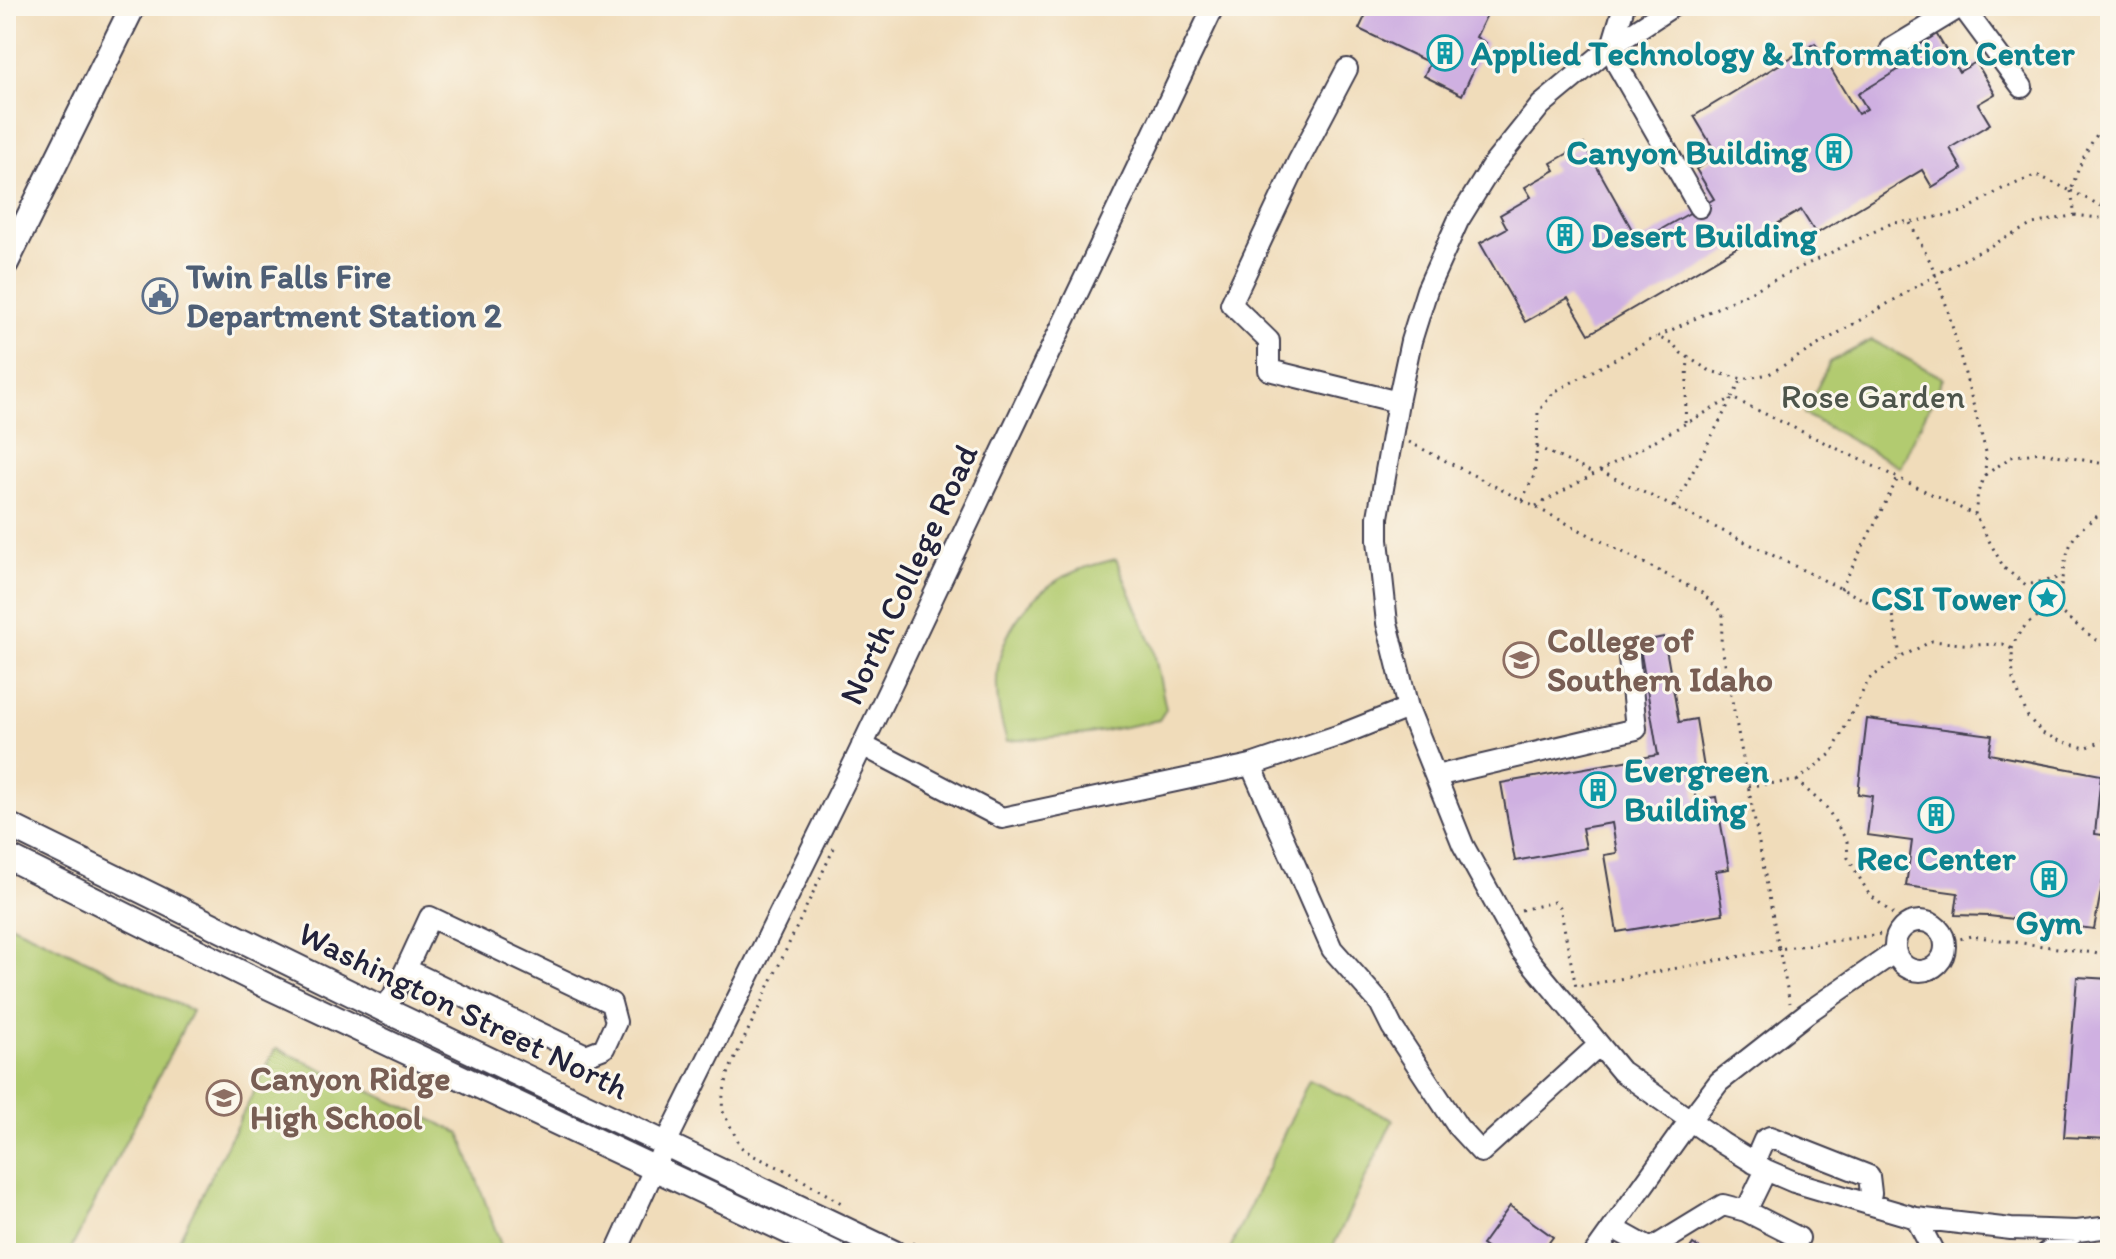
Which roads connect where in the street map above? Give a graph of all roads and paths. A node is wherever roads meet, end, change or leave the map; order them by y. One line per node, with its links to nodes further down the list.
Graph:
1 (133, 6): 17 (main road)
2 (1214, 6): 46 (street, North College Road)
3 (1624, 6): 6 (street)
4 (1673, 6): 6 (street)
5 (1962, 6): 7 (street); 9 (street)
6 (1612, 46): 12 (street); 23 (street)
7 (1891, 49)
8 (1347, 69): 23 (street)
9 (2022, 87)
10 (2110, 120): 11 (path)
11 (2071, 191): 13 (path); 14 (path); 16 (path)
12 (1699, 207)
13 (2110, 210)
14 (2075, 215): 15 (path); 18 (path)
15 (2110, 217)
16 (1909, 222): 18 (path); 19 (path)
17 (6, 263)
18 (1935, 275): 21 (path); 30 (path)
19 (1657, 337): 20 (path); 26 (path)
20 (1688, 357): 21 (path); 24 (path)
21 (1742, 379): 22 (path)
22 (1732, 398): 24 (path); 31 (path); 34 (path)
23 (1398, 402): 25 (street)
24 (1685, 424): 28 (path)
25 (1392, 433): 32 (path); 44 (street)
26 (1537, 447): 29 (path); 32 (path)
27 (2110, 465): 30 (path)
28 (1600, 471): 29 (path); 34 (path)
29 (1595, 474): 33 (path)
30 (1985, 475): 36 (path)
31 (1898, 478): 36 (path); 38 (path)
32 (1522, 500): 33 (path)
33 (1535, 506): 50 (path)
34 (1674, 507): 38 (path)
35 (2110, 507): 37 (path)
36 (1975, 515): 37 (path)
37 (2062, 577): 39 (path)
38 (1841, 589): 43 (path)
39 (2060, 612): 40 (path); 41 (path)
40 (2110, 643)
41 (2012, 649): 43 (path); 45 (path)
42 (1629, 657): 48 (street)
43 (1901, 657): 49 (path)
44 (1408, 708): 47 (street); 48 (street)
45 (2110, 738)
46 (862, 745): 47 (street); 65 (street, North College Road)
47 (1251, 765): 63 (street)
48 (1436, 776): 63 (street)
49 (1797, 781): 50 (path); 55 (path)
50 (1748, 786): 58 (path)
51 (6, 824): 61 (main road, Washington Street North)
52 (836, 844): 69 (path)
53 (6, 856): 67 (main road, Washington Street North)
54 (1520, 910): 58 (path)
55 (1906, 925): 56 (street); 57 (street)
56 (1945, 943): 57 (street); 59 (path)
57 (1895, 948): 58 (path); 62 (street)
58 (1779, 949): 62 (path)
59 (2110, 957)
60 (406, 969): 60 (street); 61 (street)
61 (383, 1009): 65 (main road, Washington Street North)
62 (1795, 1023): 64 (street)
63 (1599, 1045): 64 (street)
64 (1690, 1120): 66 (street); 73 (street)
65 (665, 1145): 67 (street, North College Road); 76 (main road, Washington Street North)
66 (1760, 1166): 68 (street); 68 (street); 70 (street)
67 (654, 1167): 77 (street, North College Road); 78 (main road, Washington Street North)
68 (1868, 1204): 71 (street)
69 (844, 1205)
70 (1746, 1211): 73 (street); 75 (street)
71 (1916, 1218): 74 (street); 81 (street)
72 (2110, 1227): 74 (street)
73 (1613, 1228): 80 (street)
74 (2077, 1231): 82 (street)
75 (1799, 1238)
76 (900, 1246): 79 (path)
77 (616, 1253)
78 (834, 1253)
79 (934, 1253)
80 (1595, 1253)
81 (1934, 1253)
82 (2046, 1253)

